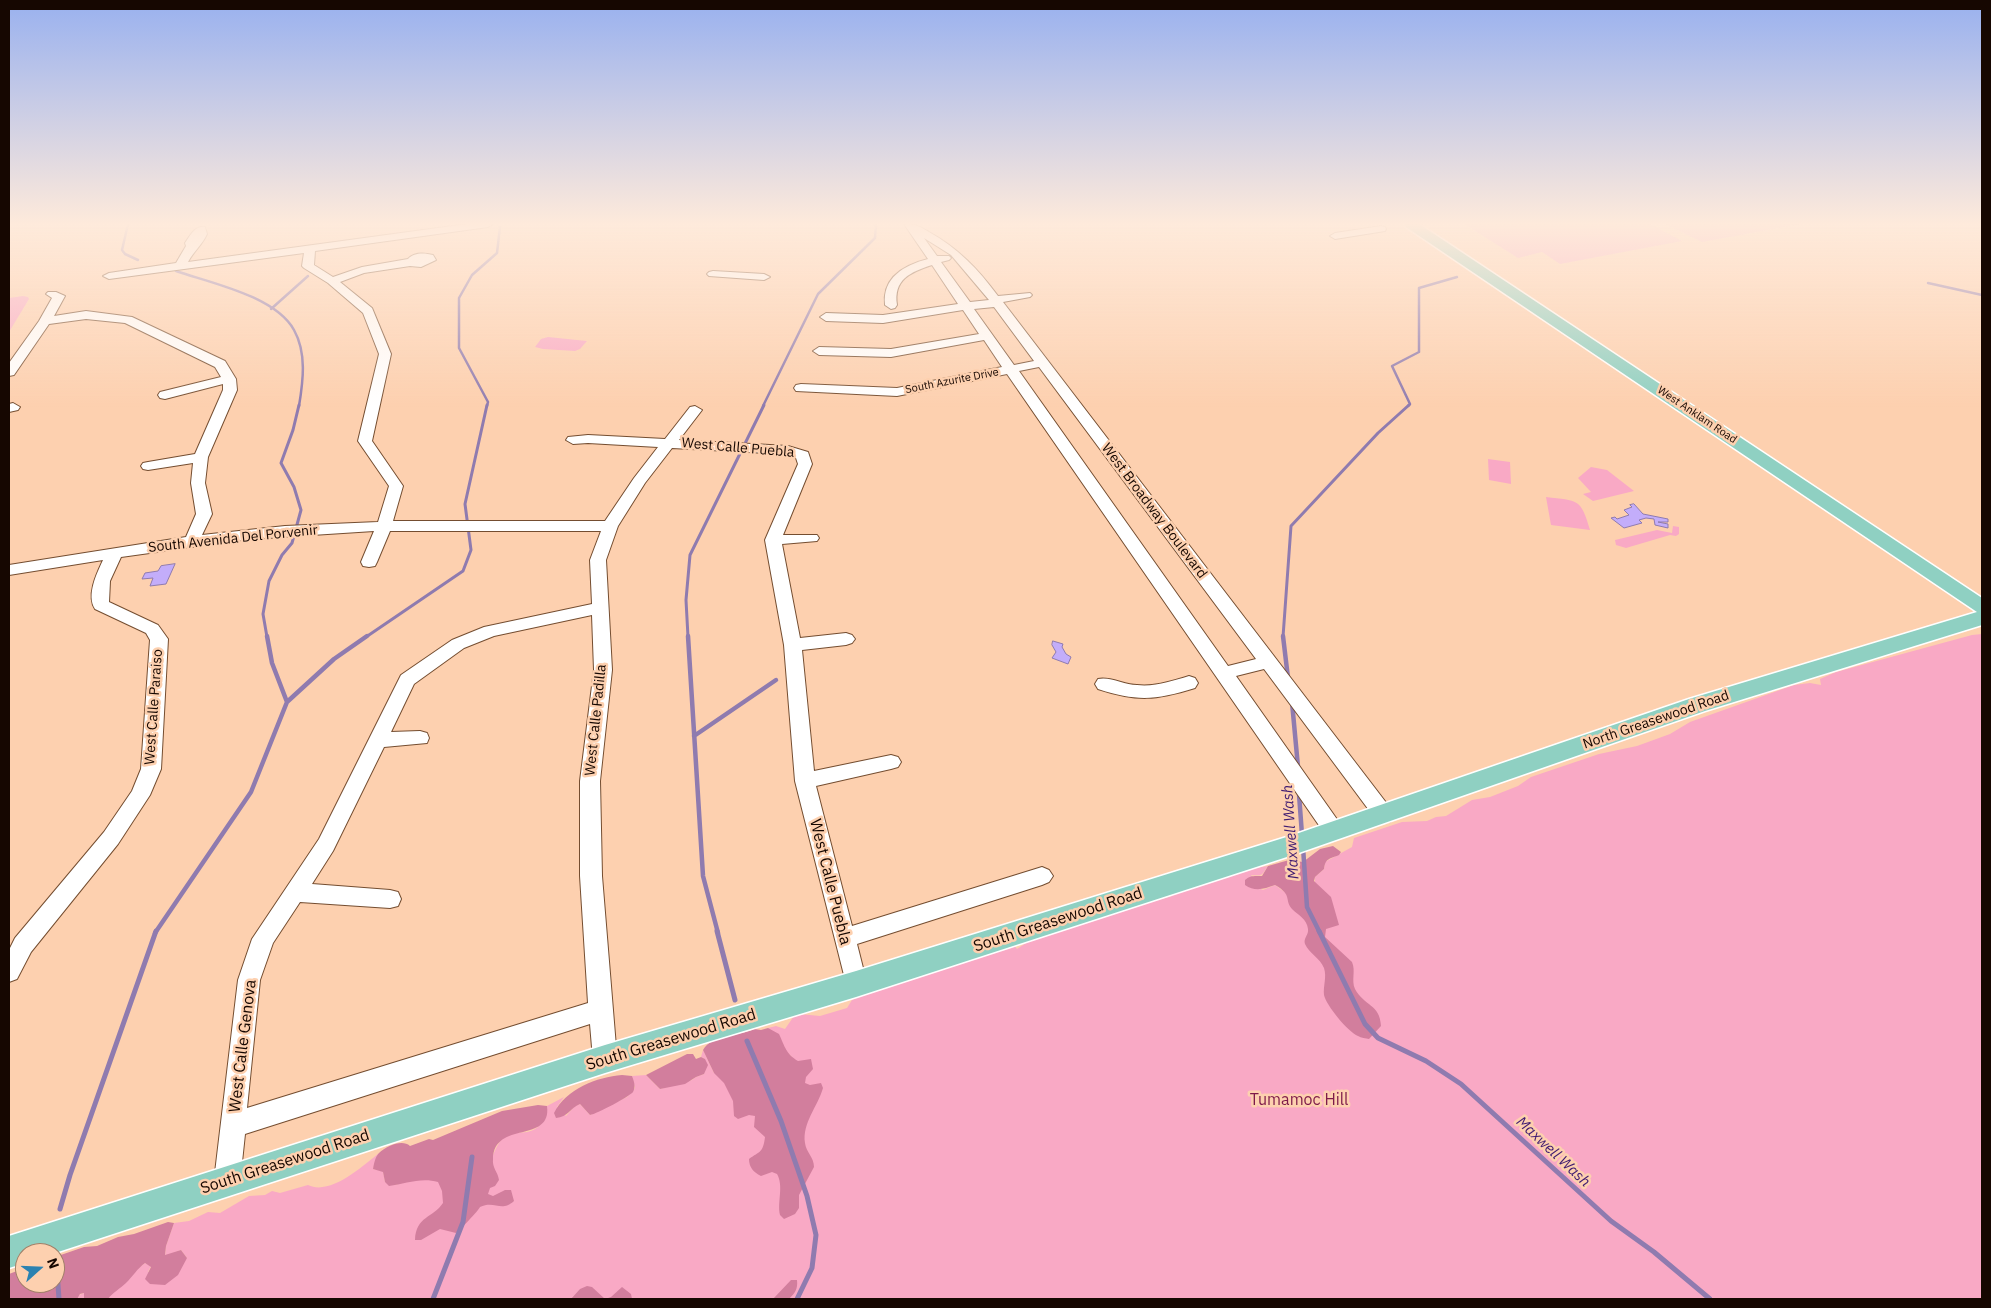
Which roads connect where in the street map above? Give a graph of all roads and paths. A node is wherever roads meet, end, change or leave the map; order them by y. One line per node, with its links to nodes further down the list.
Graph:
1 (337, 285): 26 (street)
2 (892, 285): 9 (street)
3 (952, 285): 10 (street, West Broadway Boulevard)
4 (982, 285): 8 (street, West Broadway Boulevard)
5 (1502, 285): 34 (main road, West Anklam Road)
6 (52, 294): 12 (street)
7 (1028, 297): 8 (street)
8 (997, 303): 10 (street); 15 (street, West Broadway Boulevard)
9 (891, 305)
10 (966, 306): 11 (street); 13 (street, West Broadway Boulevard)
11 (826, 317)
12 (45, 321): 17 (street); 18 (street)
13 (986, 336): 14 (street); 16 (street, West Broadway Boulevard)
14 (819, 351)
15 (1042, 363): 16 (street, South Azurite Drive); 42 (street, West Broadway Boulevard)
16 (1010, 370): 19 (street, South Azurite Drive); 43 (street, West Broadway Boulevard)
17 (9, 372)
18 (229, 379): 20 (street); 24 (street)
19 (801, 388)
20 (165, 395)
21 (695, 410): 23 (street, West Calle Padilla)
22 (573, 440): 23 (street, West Calle Puebla)
23 (670, 443): 27 (street, West Calle Padilla); 30 (street, West Calle Puebla)
24 (201, 457): 25 (street); 29 (street)
25 (148, 466)
26 (384, 526): 27 (street, South Avenida Del Porvenir); 29 (street, South Avenida Del Porvenir); 32 (street)
27 (610, 526): 37 (street, West Calle Padilla)
28 (811, 538): 30 (street)
29 (192, 540): 31 (street, South Avenida Del Porvenir)
30 (773, 540): 41 (street, West Calle Puebla)
31 (114, 554): 33 (street, South Avenida Del Porvenir); 56 (street, West Calle Paraiso)
32 (369, 562)
33 (9, 570)
34 (1934, 574): 35 (main road); 36 (main road, West Anklam Road); 39 (main road)
35 (1982, 589)
36 (1982, 607)
37 (599, 608): 47 (street, West Calle Genova); 58 (street, West Calle Padilla)
38 (1982, 618): 39 (main road, North Greasewood Road)
39 (1955, 627): 50 (main road, North Greasewood Road)
40 (846, 639): 41 (street)
41 (793, 644): 49 (street, West Calle Puebla)
42 (1268, 662): 43 (street); 50 (street, West Broadway Boulevard)
43 (1224, 673): 51 (street, West Broadway Boulevard)
44 (1189, 683): 45 (street)
45 (1104, 684)
46 (420, 738): 47 (street)
47 (378, 740): 53 (street, West Calle Genova)
48 (891, 762): 49 (street)
49 (805, 781): 55 (street, West Calle Puebla)
50 (1384, 815): 51 (main road, North Greasewood Road)
51 (1334, 832): 57 (main road, South Greasewood Road)
52 (1042, 876): 55 (street)
53 (295, 892): 54 (street); 60 (street, West Calle Genova)
54 (390, 899)
55 (844, 938): 57 (street, West Calle Puebla)
56 (9, 972)
57 (856, 984): 59 (main road, South Greasewood Road)
58 (600, 1010): 59 (street, West Calle Padilla); 60 (street)
59 (605, 1059): 61 (main road, South Greasewood Road)
60 (234, 1125): 61 (street, West Calle Genova)
61 (227, 1181): 62 (main road, South Greasewood Road)
62 (9, 1252)

